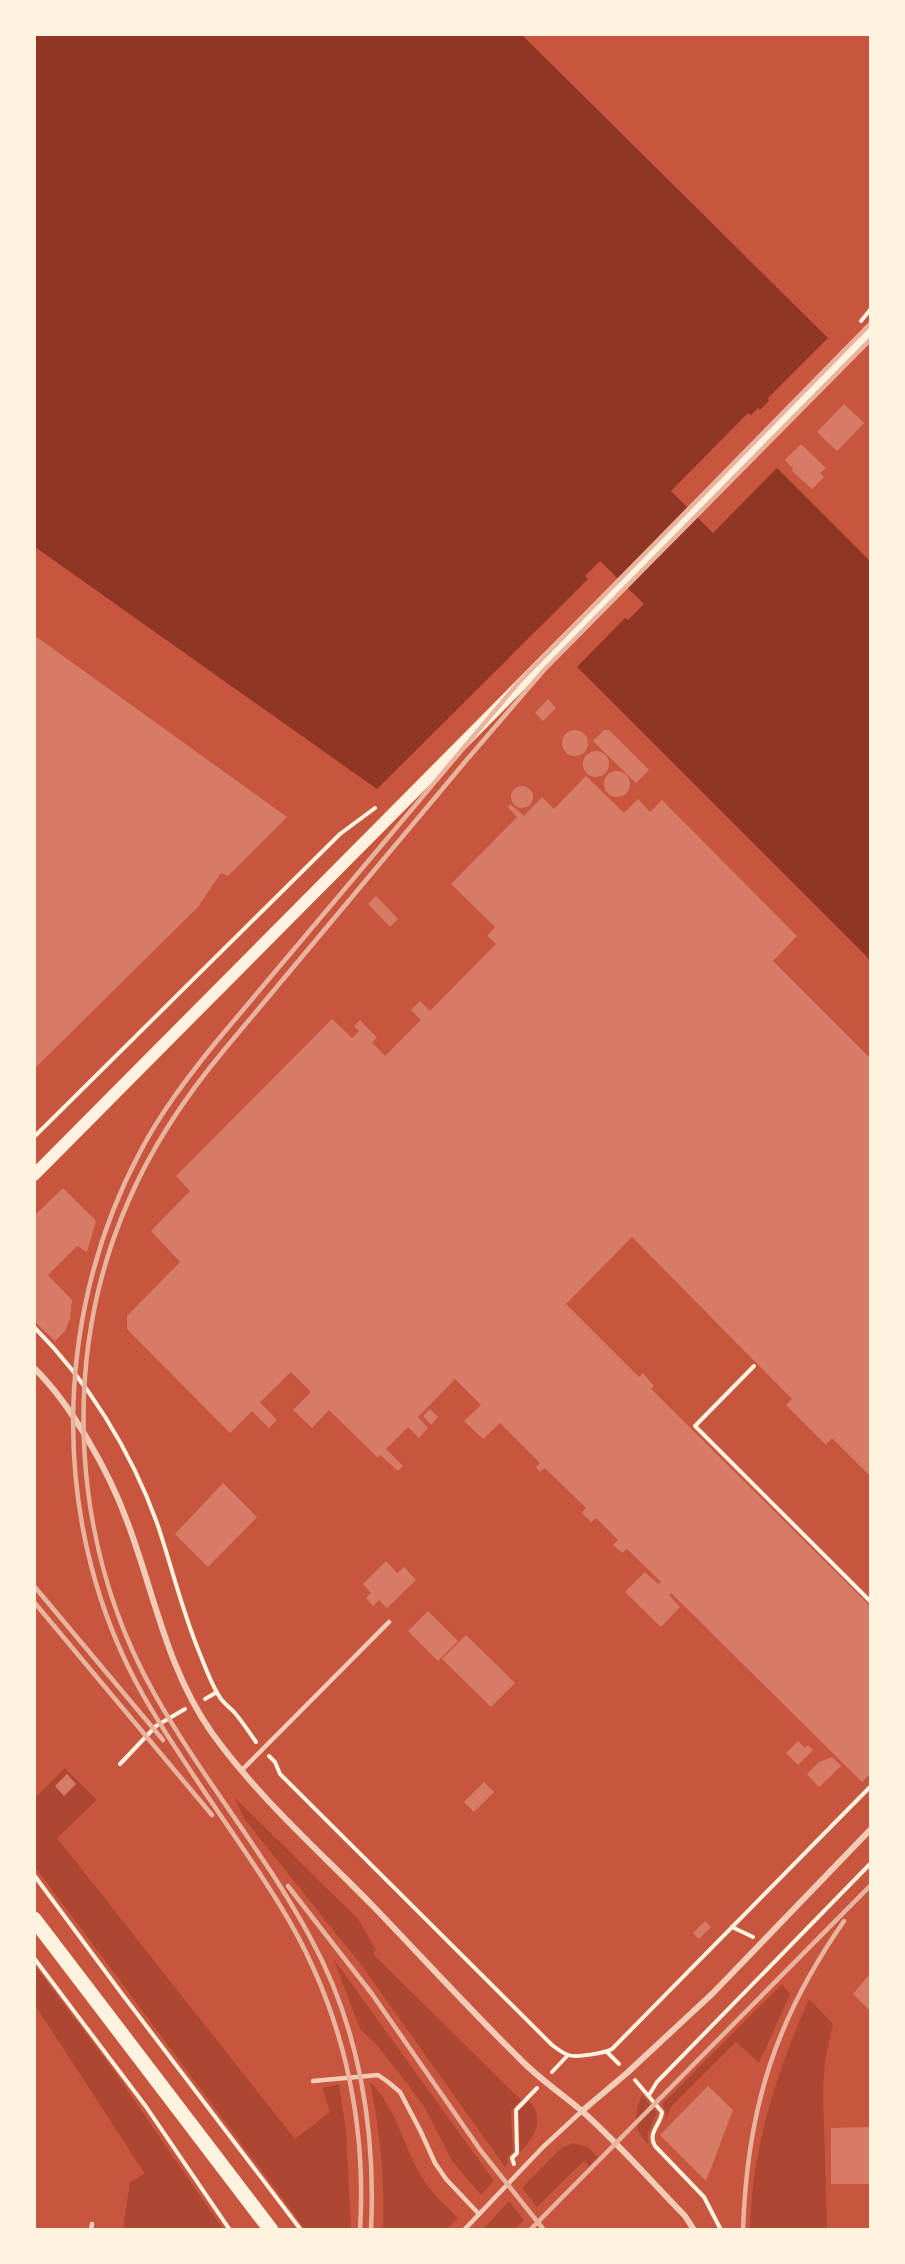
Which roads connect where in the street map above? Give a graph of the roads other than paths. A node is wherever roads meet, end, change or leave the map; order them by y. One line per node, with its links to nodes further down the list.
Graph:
1 (870, 333): 2 (main road)
2 (34, 1175)
3 (34, 1368): 5 (street)
4 (389, 1622): 5 (lane)
5 (241, 1771): 9 (street)
6 (870, 1830): 9 (street)
7 (37, 1921): 11 (main road)
8 (313, 2081): 10 (lane)
9 (582, 2111): 10 (lane); 13 (street)
10 (479, 2214): 12 (lane)
11 (271, 2229)
12 (464, 2229)
13 (694, 2229)

